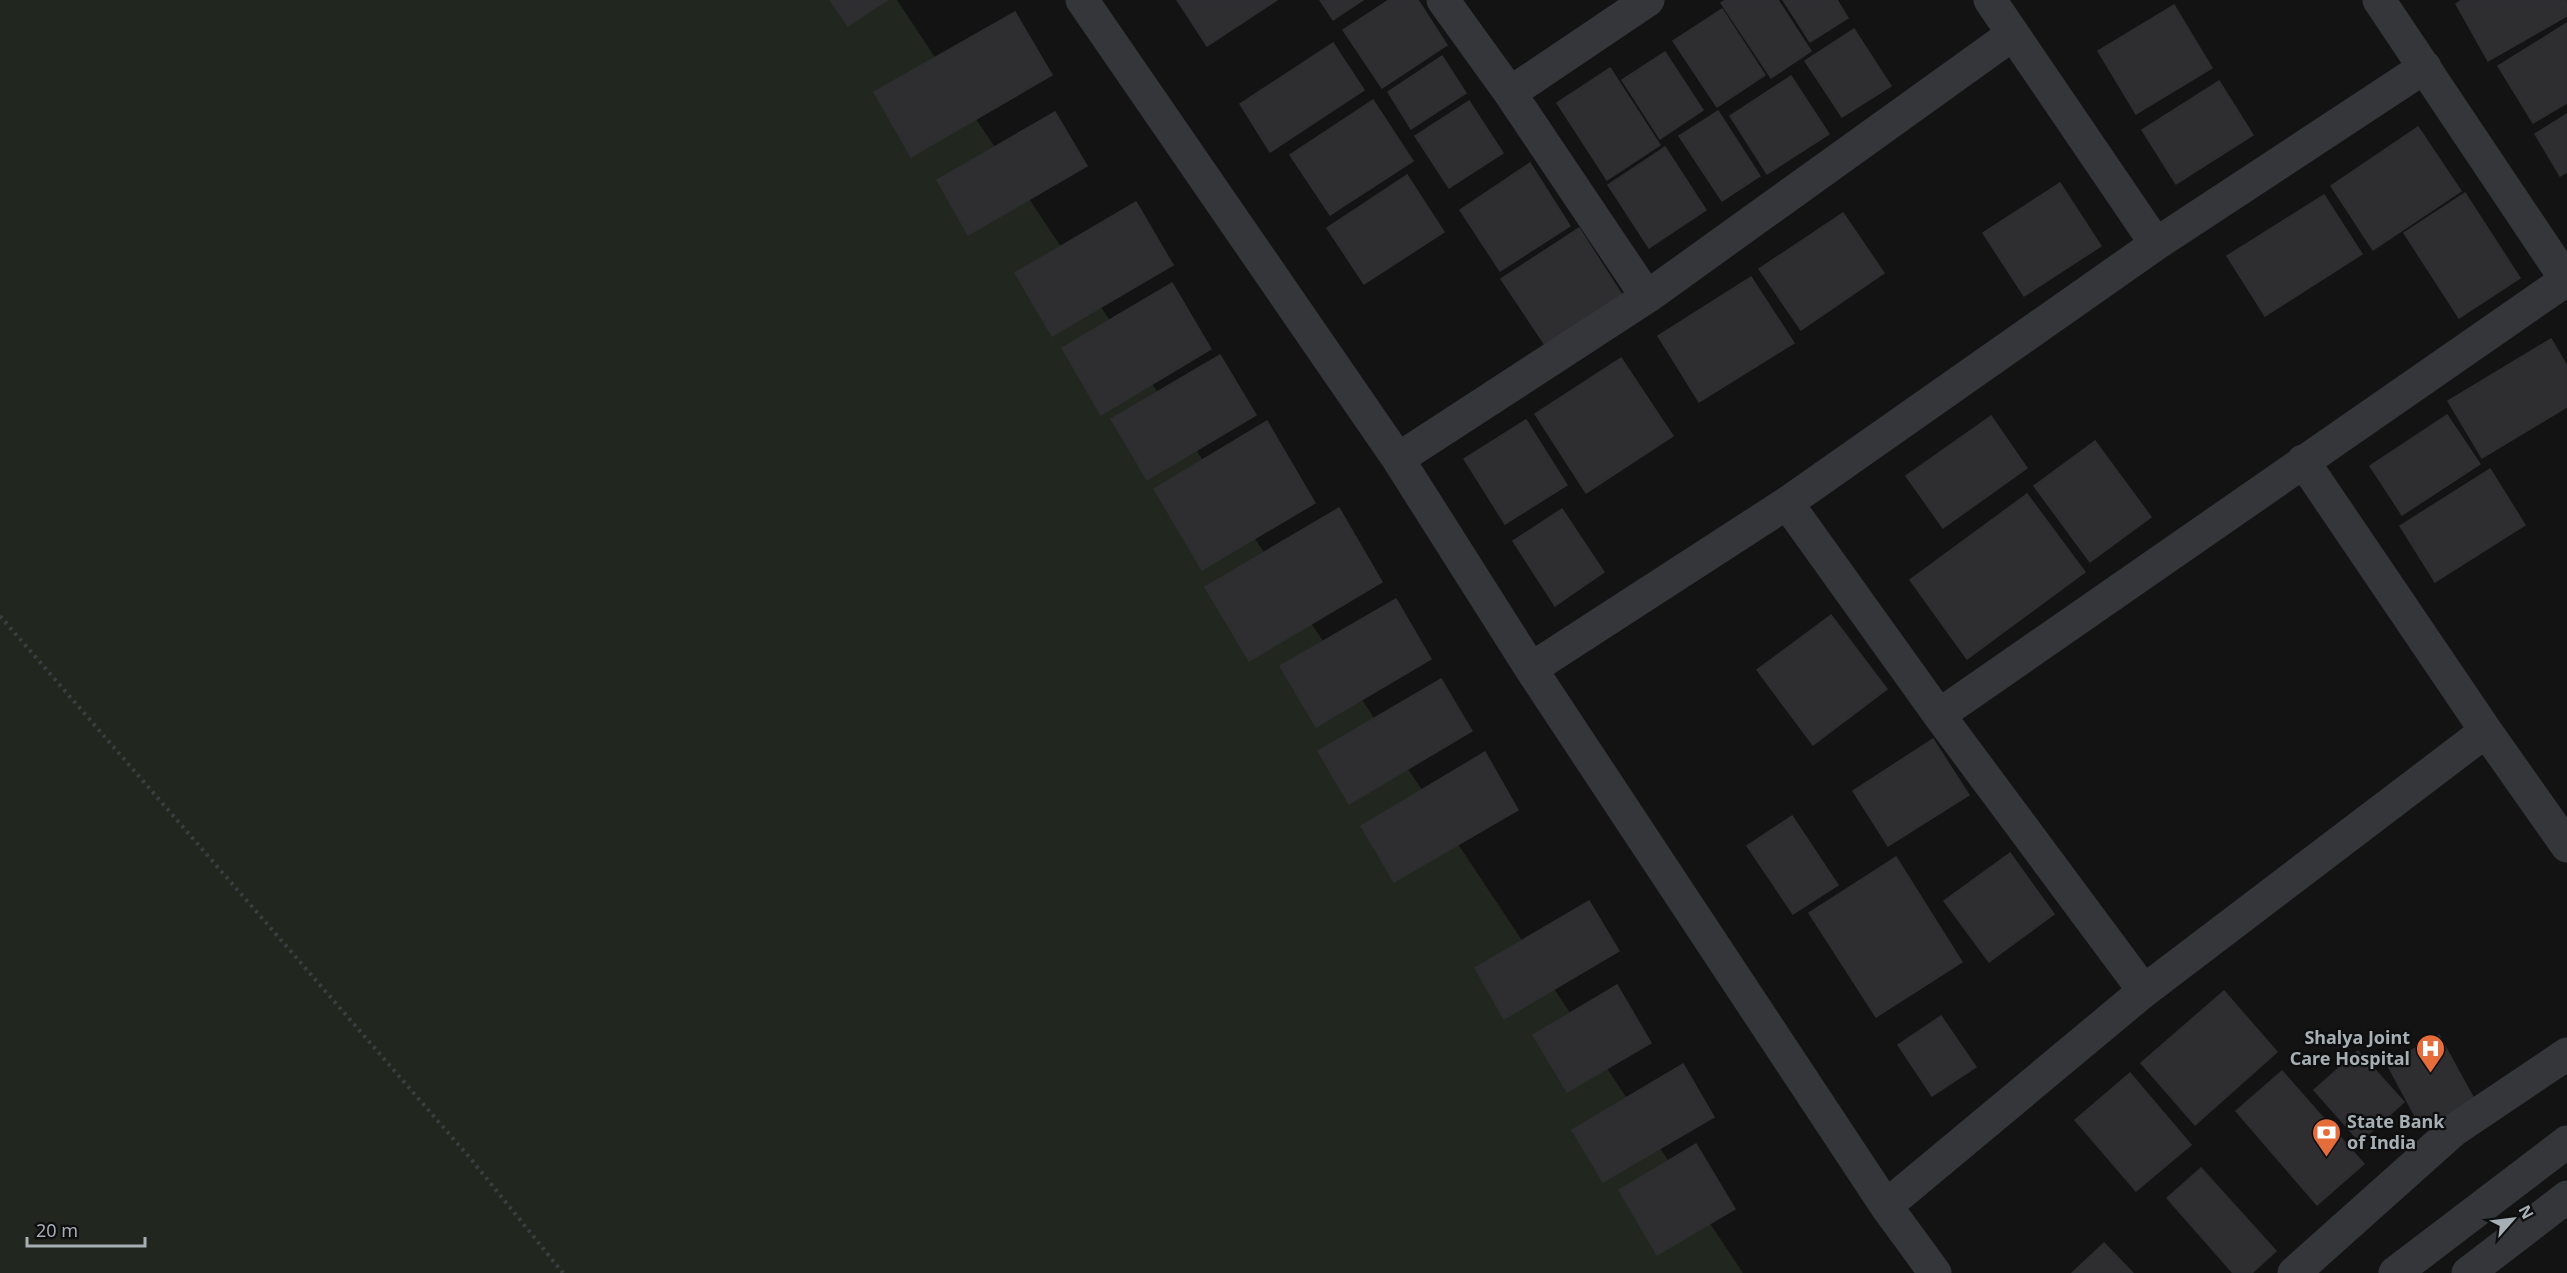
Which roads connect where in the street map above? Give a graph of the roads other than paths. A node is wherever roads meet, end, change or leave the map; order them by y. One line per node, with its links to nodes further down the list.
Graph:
1 (1082, 0): 12 (street)
2 (1443, 0): 8 (street)
3 (1648, 0): 8 (street)
4 (1990, 0): 6 (street)
5 (2379, 0): 7 (street)
6 (2013, 34): 9 (street); 11 (street)
7 (2424, 67): 9 (street); 10 (street)
8 (1510, 93): 11 (street)
9 (2156, 244): 14 (street)
10 (2566, 281): 13 (street)
11 (1647, 297): 12 (street)
12 (1398, 459): 15 (street)
13 (2303, 461): 16 (street); 17 (street)
14 (1787, 503): 15 (street); 16 (street)
15 (1531, 669): 23 (street)
16 (1939, 715): 19 (street)
17 (2486, 731): 18 (street); 19 (street)
18 (2567, 846)
19 (2144, 991): 23 (street)
20 (2567, 1054): 25 (street)
21 (2567, 1142): 26 (street)
22 (2567, 1197): 27 (street)
23 (1886, 1206): 24 (street)
24 (1935, 1273)
25 (2294, 1273)
26 (2395, 1273)
27 (2468, 1273)

